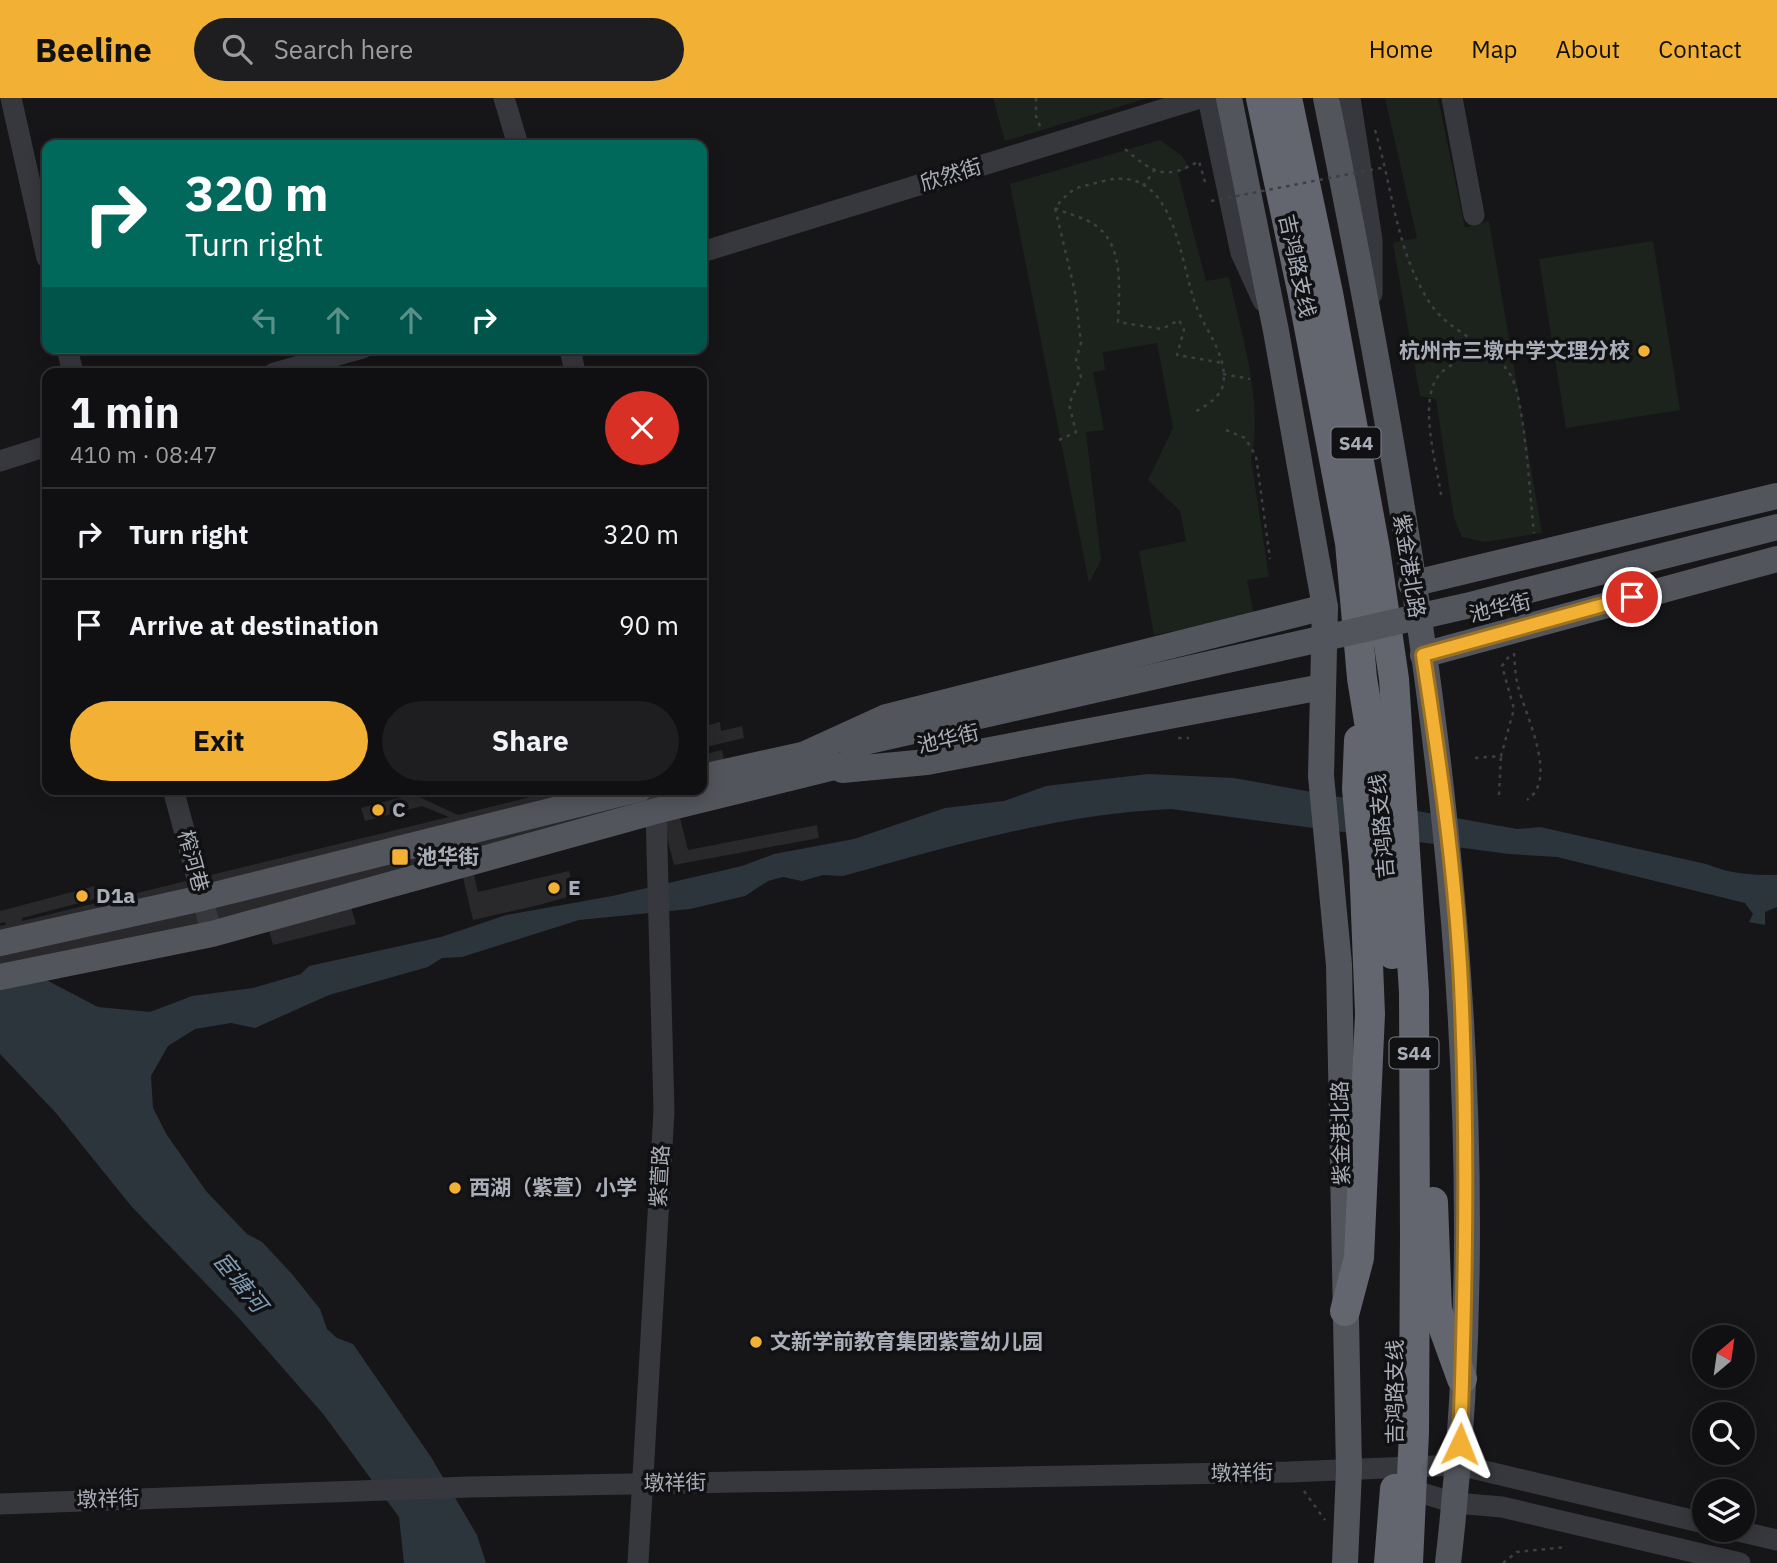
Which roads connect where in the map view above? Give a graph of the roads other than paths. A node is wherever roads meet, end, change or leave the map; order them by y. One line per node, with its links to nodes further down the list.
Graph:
1 (11, 98): 13 (street)
2 (504, 98): 11 (street)
3 (1200, 98): 14 (street, 欣然街)
4 (1208, 98): 16 (street, 紫金港北路)
5 (1229, 98): 16 (main road, 紫金港北路)
6 (1261, 98): 35 (highway, 吉鸿路支线 / S44)
7 (1287, 98): 35 (highway, 吉鸿路支线 / S44)
8 (1326, 98): 15 (main road, 紫金港北路)
9 (1350, 98): 15 (street, 紫金港北路)
10 (1452, 98): 12 (street)
11 (517, 140)
12 (1474, 215)
13 (42, 236)
14 (707, 251)
15 (1371, 324): 26 (main road, 紫金港北路)
16 (1276, 331): 27 (main road, 紫金港北路)
17 (342, 354): 18 (street)
18 (292, 368)
19 (42, 448): 20 (street)
20 (0, 461)
21 (1777, 496): 24 (main road)
22 (1777, 527): 31 (main road, 池华街, bridge)
23 (1777, 542): 31 (main road, 池华街)
24 (1529, 545): 26 (main road); 28 (main road)
25 (1777, 559): 28 (main road)
26 (1411, 583): 29 (main road, 紫金港北路)
27 (1325, 607): 30 (main road, 紫金港北路); 32 (main road)
28 (1546, 620): 29 (main road)
29 (1423, 655): 35 (main road, 紫金港北路)
30 (1322, 687): 32 (main road); 46 (main road, 紫金港北路)
31 (855, 753): 32 (main road, 池华街)
32 (808, 763): 33 (main road, 池华街); 34 (main road, 池华街)
33 (707, 776)
34 (707, 787)
35 (1400, 790): 40 (highway, 吉鸿路支线 / S44); 40 (highway)
36 (175, 795): 41 (street, 榨河巷)
37 (615, 795): 41 (main road)
38 (675, 795): 39 (main road, 池华街)
39 (654, 800): 42 (main road, 池华街); 50 (street, 紫萱路)
40 (1406, 867): 45 (highway, 吉鸿路支线 / S44); 46 (highway); 47 (highway)
41 (202, 898): 42 (street, 榨河巷); 43 (main road)
42 (212, 933): 44 (main road, 池华街)
43 (5, 942)
44 (13, 974)
45 (1405, 1235): 58 (highway, 吉鸿路支线 / S44); 59 (highway, 吉鸿路支线 / S44, bridge)
46 (1345, 1311): 49 (main road, 紫金港北路)
47 (1462, 1379): 48 (main road)
48 (1459, 1465): 49 (street, 墩祥街); 52 (main road); 53 (street, 墩祥街)
49 (1349, 1470): 50 (street, 墩祥街); 52 (street, 墩祥街); 57 (main road, 紫金港北路)
50 (644, 1484): 51 (street, 墩祥街); 56 (street, 紫萱路)
51 (0, 1503)
52 (1455, 1503): 60 (main road); 61 (street, 墩祥街)
53 (1692, 1520)
54 (1755, 1534): 55 (street)
55 (1777, 1539)
56 (638, 1563)
57 (1345, 1563)
58 (1389, 1563)
59 (1408, 1563)
60 (1448, 1563)
61 (1740, 1563)

